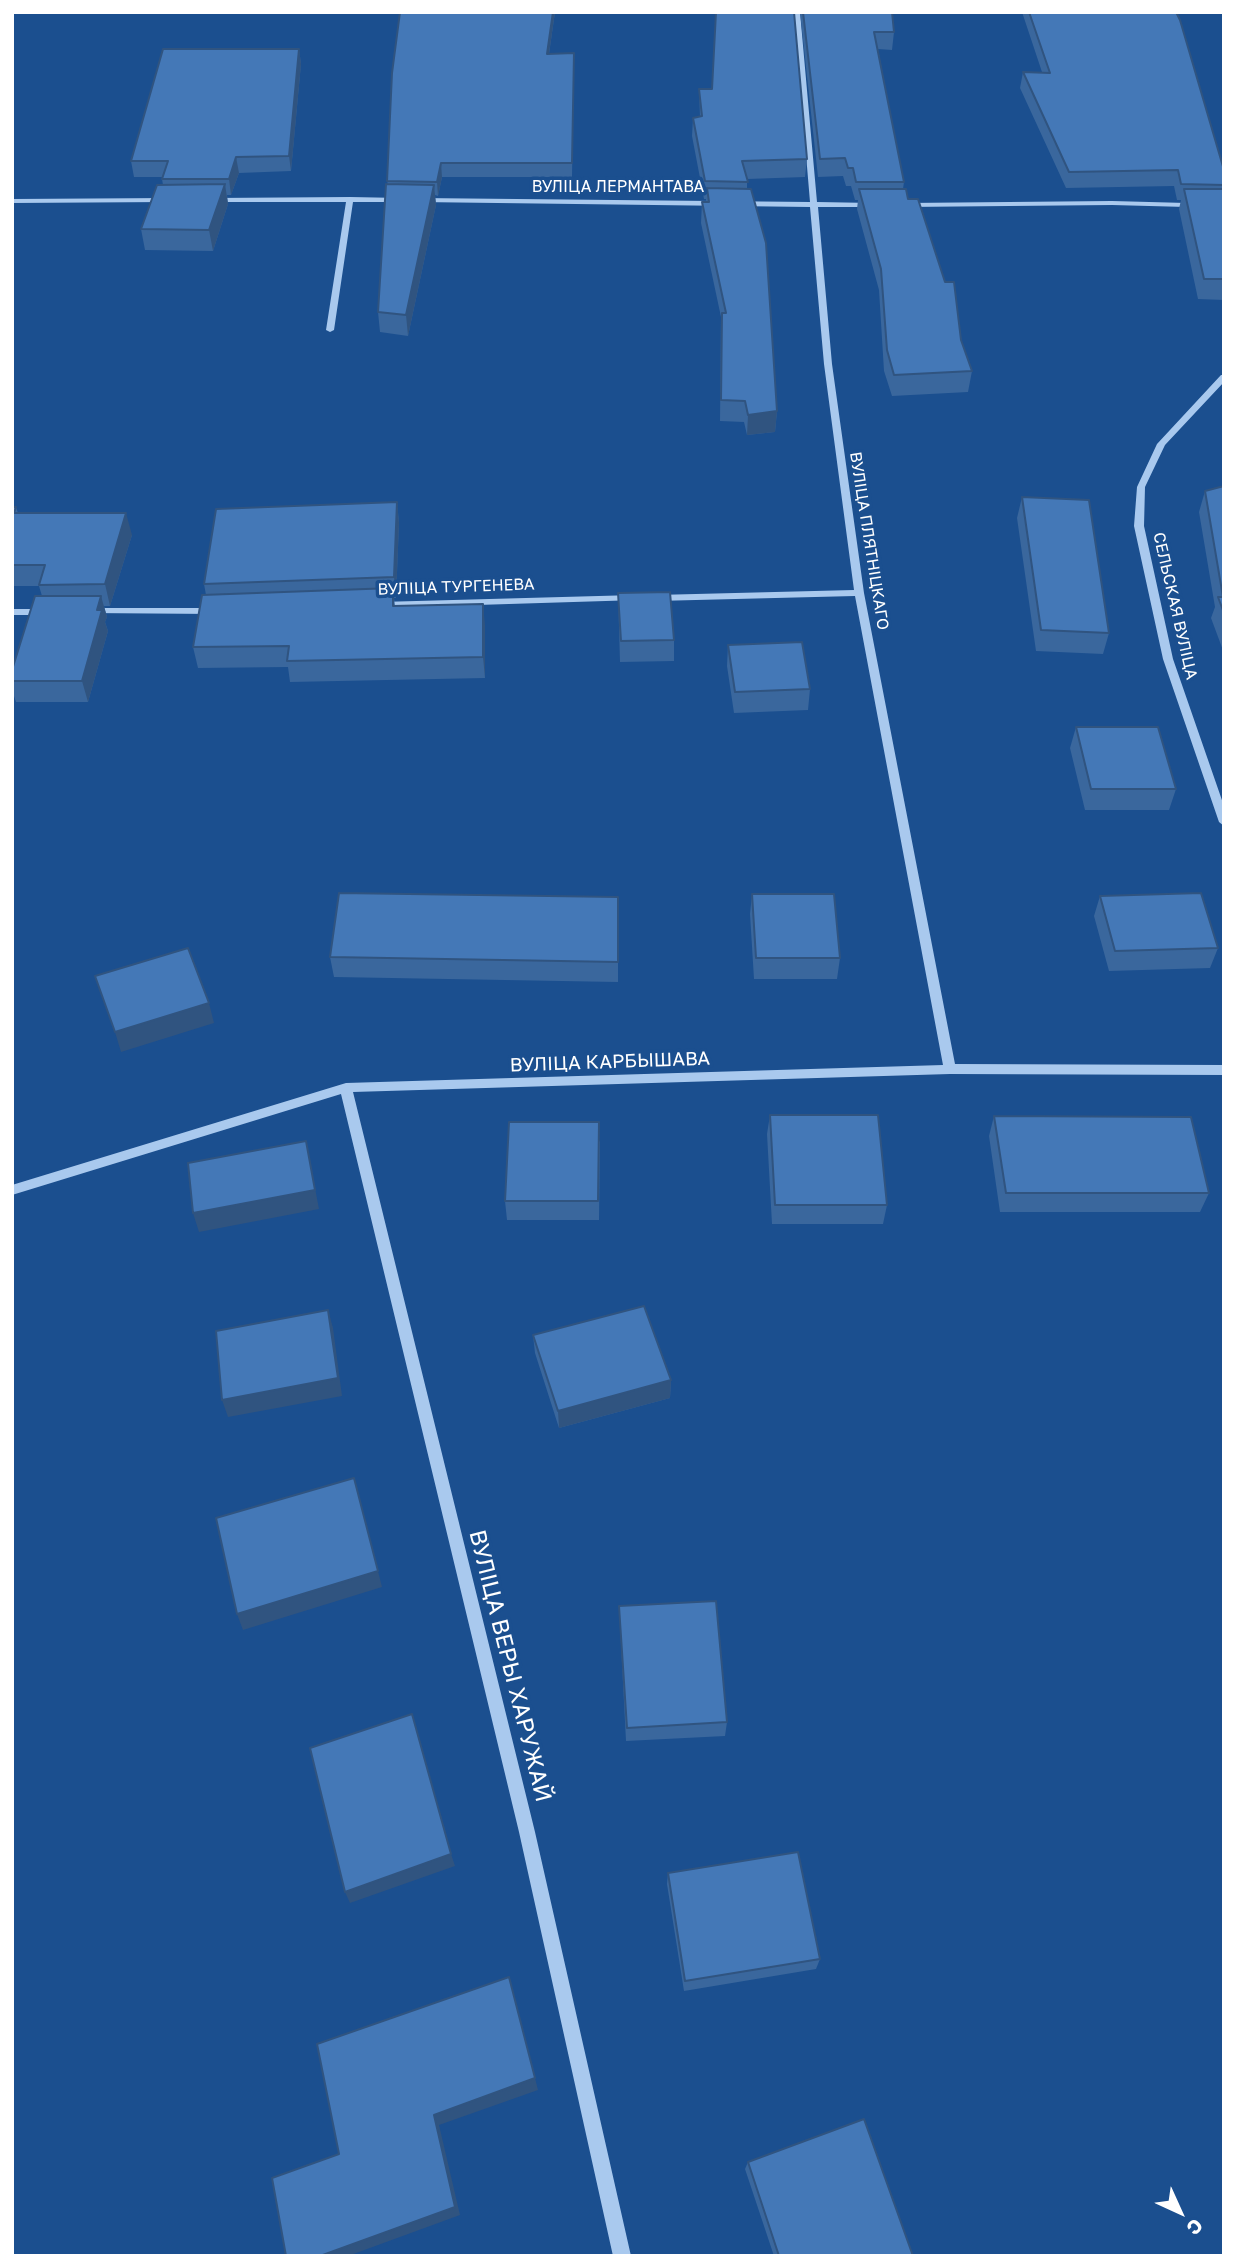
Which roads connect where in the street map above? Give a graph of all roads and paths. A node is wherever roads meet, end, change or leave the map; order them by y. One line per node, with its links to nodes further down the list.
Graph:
1 (797, 12): 6 (street, ВУЛІЦА ПЛЯТНІЦКАГО)
2 (350, 199): 4 (street, ВУЛІЦА ЛЕРМАНТАВА); 6 (street, ВУЛІЦА ЛЕРМАНТАВА); 10 (street)
3 (174, 200): 5 (street)
4 (201, 200)
5 (12, 201)
6 (814, 205): 7 (street, ВУЛІЦА ЛЕРМАНТАВА); 12 (street, ВУЛІЦА ПЛЯТНІЦКАГО)
7 (882, 205)
8 (895, 205): 9 (street)
9 (1224, 206)
10 (330, 330)
11 (1224, 377): 18 (street, СЕЛЬСКАЯ ВУЛІЦА)
12 (859, 593): 13 (street, ВУЛІЦА ТУРГЕНЕВА); 19 (street, ВУЛІЦА ПЛЯТНІЦКАГО)
13 (369, 605)
14 (80, 611): 15 (street)
15 (230, 611)
16 (12, 612): 17 (street)
17 (53, 612)
18 (1224, 822)
19 (950, 1069): 20 (street, ВУЛІЦА КАРБЫШАВА); 21 (street, ВУЛІЦА КАРБЫШАВА)
20 (1224, 1070)
21 (346, 1088): 22 (street, ВУЛІЦА КАРБЫШАВА); 23 (street, ВУЛІЦА ВЕРЫ ХАРУЖАЙ)
22 (12, 1190)
23 (622, 2256)

